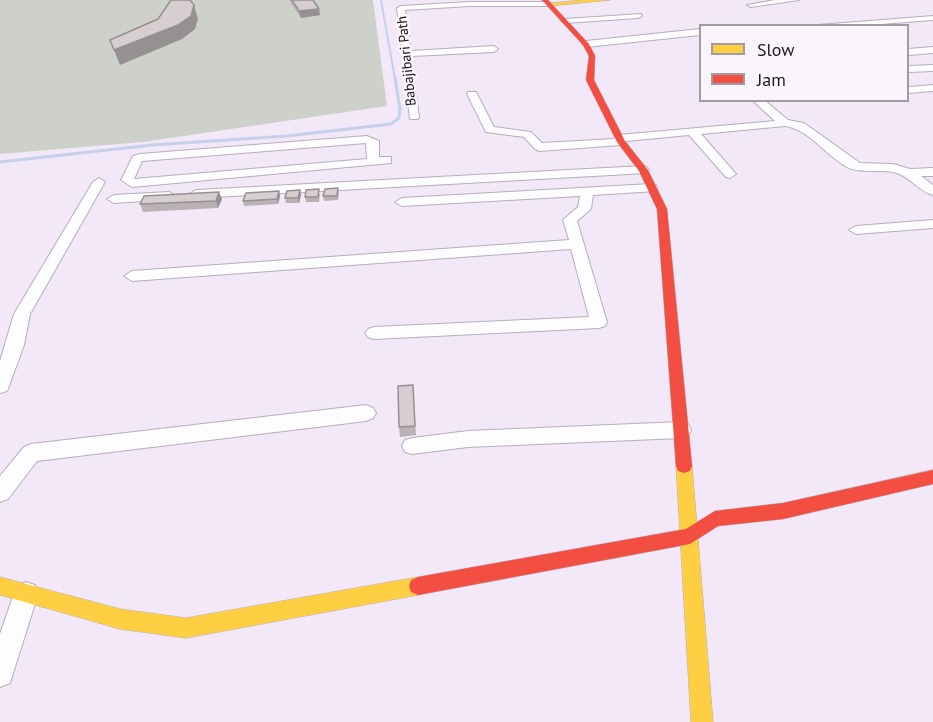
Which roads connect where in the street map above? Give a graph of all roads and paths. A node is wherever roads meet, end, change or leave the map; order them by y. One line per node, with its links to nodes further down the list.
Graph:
1 (607, 0): 3 (street)
2 (795, 0): 5 (street)
3 (547, 2): 4 (street, Babajibari Path); 8 (street)
4 (400, 4): 15 (street, Babajibari Path)
5 (751, 6)
6 (638, 16): 8 (street)
7 (933, 18): 9 (street)
8 (565, 21): 11 (street)
9 (840, 24)
10 (699, 32): 11 (street)
11 (586, 44): 26 (street)
12 (494, 49): 15 (street)
13 (933, 50): 14 (street)
14 (909, 52)
15 (406, 54): 22 (street, Babajibari Path)
16 (933, 68): 17 (street)
17 (909, 69)
18 (933, 88): 19 (street)
19 (909, 90)
20 (472, 94): 26 (street)
21 (759, 102): 23 (street)
22 (414, 117)
23 (785, 123): 24 (street); 31 (street)
24 (692, 131): 26 (street); 32 (street)
25 (384, 140): 27 (street)
26 (620, 140): 29 (street)
27 (387, 160): 28 (street); 34 (street)
28 (374, 162): 28 (street)
29 (643, 170): 34 (street); 35 (street)
30 (933, 172): 31 (street)
31 (909, 173): 37 (street)
32 (730, 174)
33 (99, 182): 45 (street)
34 (391, 182): 38 (street)
35 (651, 188): 36 (street); 47 (street)
36 (587, 191): 39 (street); 42 (street)
37 (933, 191)
38 (114, 199)
39 (402, 202)
40 (933, 224): 41 (street)
41 (855, 230)
42 (577, 244): 43 (street); 44 (street)
43 (132, 276)
44 (374, 333)
45 (0, 386)
46 (366, 413): 50 (street)
47 (681, 430): 48 (street); 51 (street)
48 (412, 446)
49 (933, 477): 51 (street)
50 (0, 492)
51 (690, 536): 53 (street); 55 (street)
52 (0, 586): 53 (street)
53 (26, 594): 54 (street)
54 (0, 673)
55 (702, 722)

